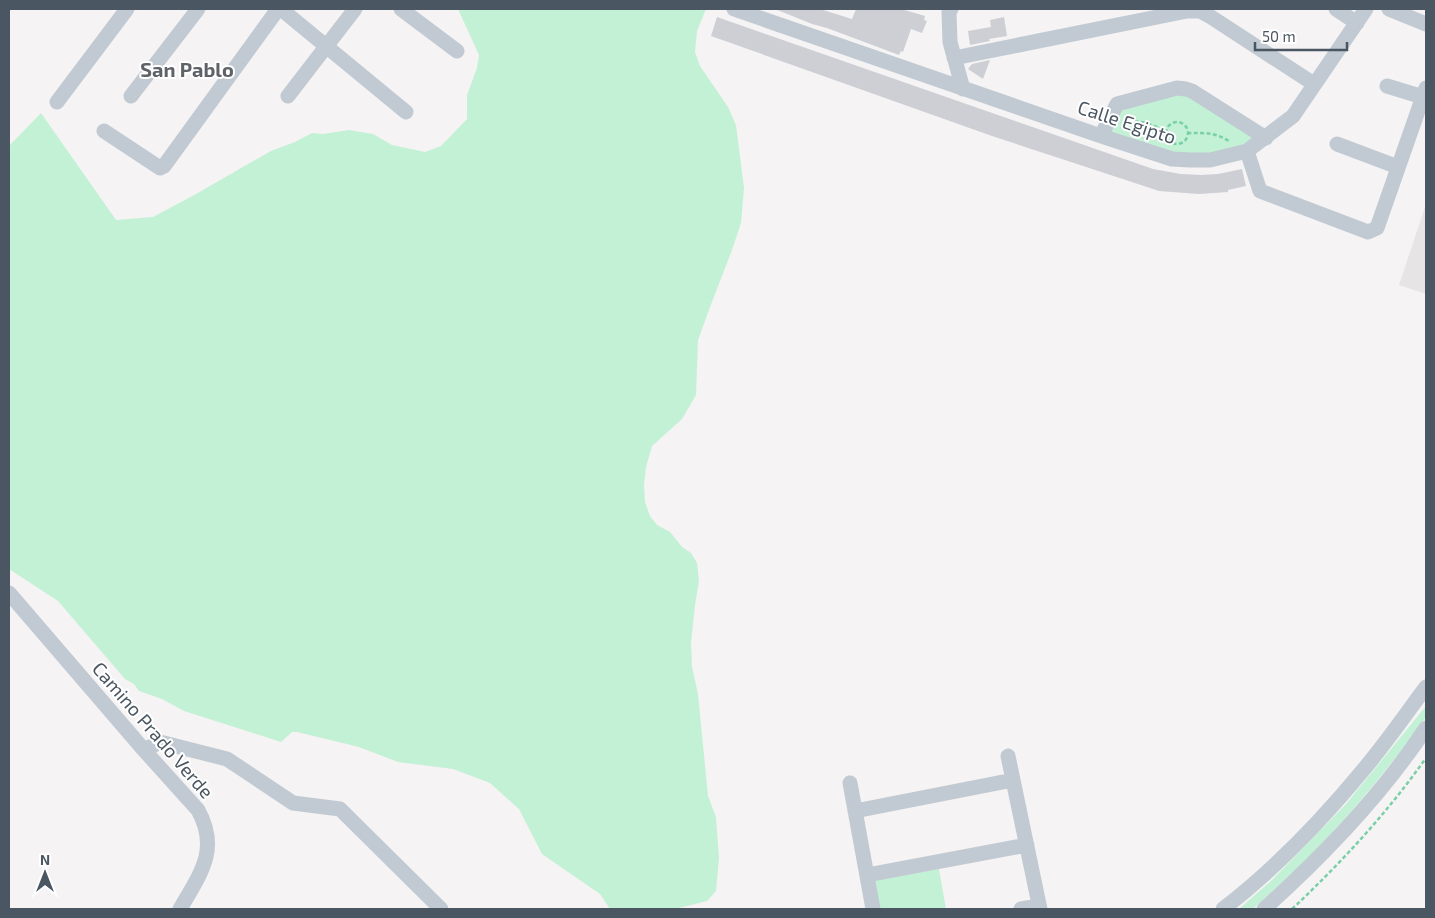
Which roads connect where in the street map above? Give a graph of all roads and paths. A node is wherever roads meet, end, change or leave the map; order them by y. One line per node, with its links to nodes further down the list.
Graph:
1 (127, 9): 23 (street)
2 (198, 9): 21 (street)
3 (280, 9): 14 (street); 26 (street)
4 (355, 9): 14 (street)
5 (401, 9): 15 (street)
6 (734, 9): 19 (street, Calle Egipto)
7 (951, 9): 16 (street)
8 (1336, 9): 12 (street)
9 (1366, 9): 12 (street, Calle Egipto)
10 (1389, 9): 13 (street)
11 (1122, 16): 16 (street); 17 (street)
12 (1357, 23): 17 (street, Calle Egipto)
13 (1426, 24)
14 (327, 46): 22 (street); 24 (street)
15 (457, 51)
16 (954, 58): 19 (street)
17 (1314, 84): 30 (street, Calle Egipto)
18 (1387, 86): 20 (street)
19 (963, 89): 29 (street, Calle Egipto)
20 (1425, 93): 33 (street)
21 (131, 96)
22 (288, 96)
23 (58, 102)
24 (406, 112)
25 (1120, 125): 27 (path)
26 (104, 131)
27 (1166, 131): 28 (path); 28 (path)
28 (1188, 133): 32 (path)
29 (1100, 136): 30 (street); 32 (street, Calle Egipto)
30 (1266, 138): 32 (street, Calle Egipto)
31 (1337, 144): 33 (street)
32 (1247, 151): 33 (street)
33 (1398, 167)
34 (9, 593): 37 (street, Camino Prado Verde)
35 (1426, 687): 50 (street)
36 (1426, 728): 51 (street)
37 (144, 750): 46 (street, Camino Prado Verde); 47 (street)
38 (1008, 756): 40 (street)
39 (1426, 758): 52 (path)
40 (1013, 780): 42 (street); 43 (street)
41 (850, 783): 42 (street)
42 (855, 811): 44 (street)
43 (1026, 845): 44 (street); 45 (street)
44 (867, 875): 48 (street)
45 (1040, 908): 49 (street)
46 (180, 909)
47 (440, 909)
48 (873, 909)
49 (1021, 909)
50 (1223, 909)
51 (1264, 909)
52 (1292, 909)

